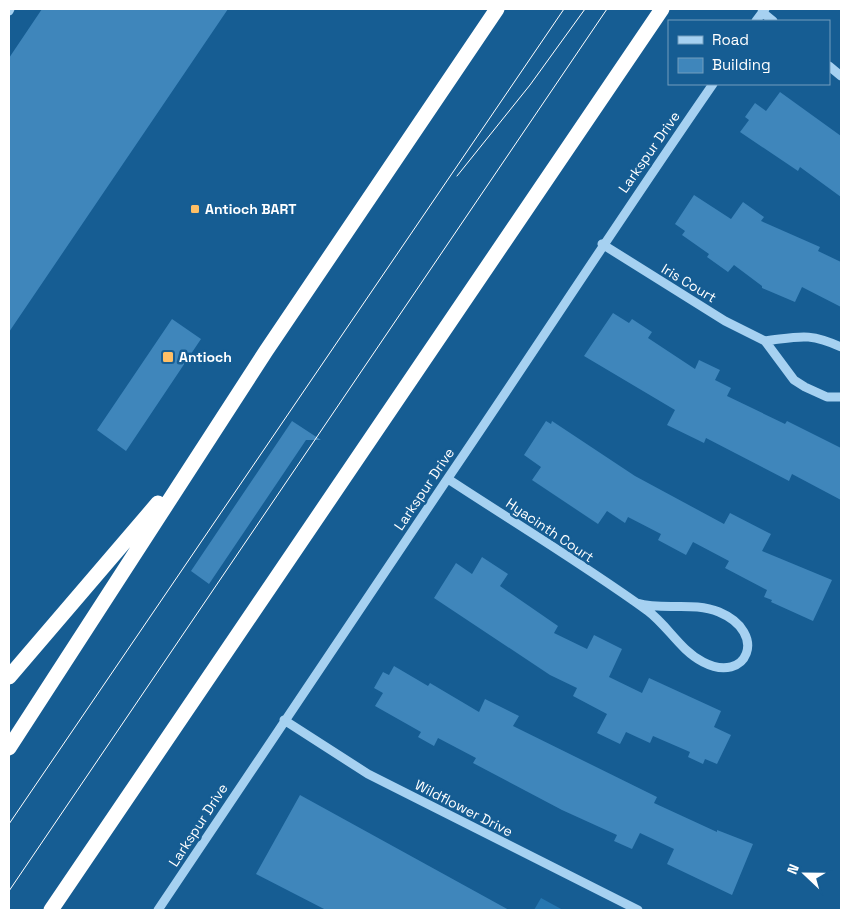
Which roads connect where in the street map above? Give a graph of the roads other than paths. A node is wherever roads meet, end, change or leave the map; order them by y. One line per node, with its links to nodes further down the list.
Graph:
1 (497, 9): 12 (highway)
2 (662, 9): 18 (highway)
3 (764, 10): 4 (street)
4 (772, 20)
5 (830, 67): 6 (street)
6 (841, 76)
7 (712, 85): 8 (street, Larkspur Drive)
8 (602, 244): 9 (street, Iris Court); 13 (street, Larkspur Drive)
9 (765, 341): 10 (street); 11 (street, Iris Court)
10 (841, 347)
11 (841, 397)
12 (197, 458): 15 (highway); 17 (highway)
13 (448, 478): 14 (street, Hyacinth Court); 16 (street, Larkspur Drive)
14 (637, 603): 14 (street, Hyacinth Court)
15 (9, 677)
16 (284, 720): 19 (street, Larkspur Drive); 20 (street, Wildflower Drive)
17 (9, 748)
18 (54, 908)
19 (158, 910)
20 (638, 910)

